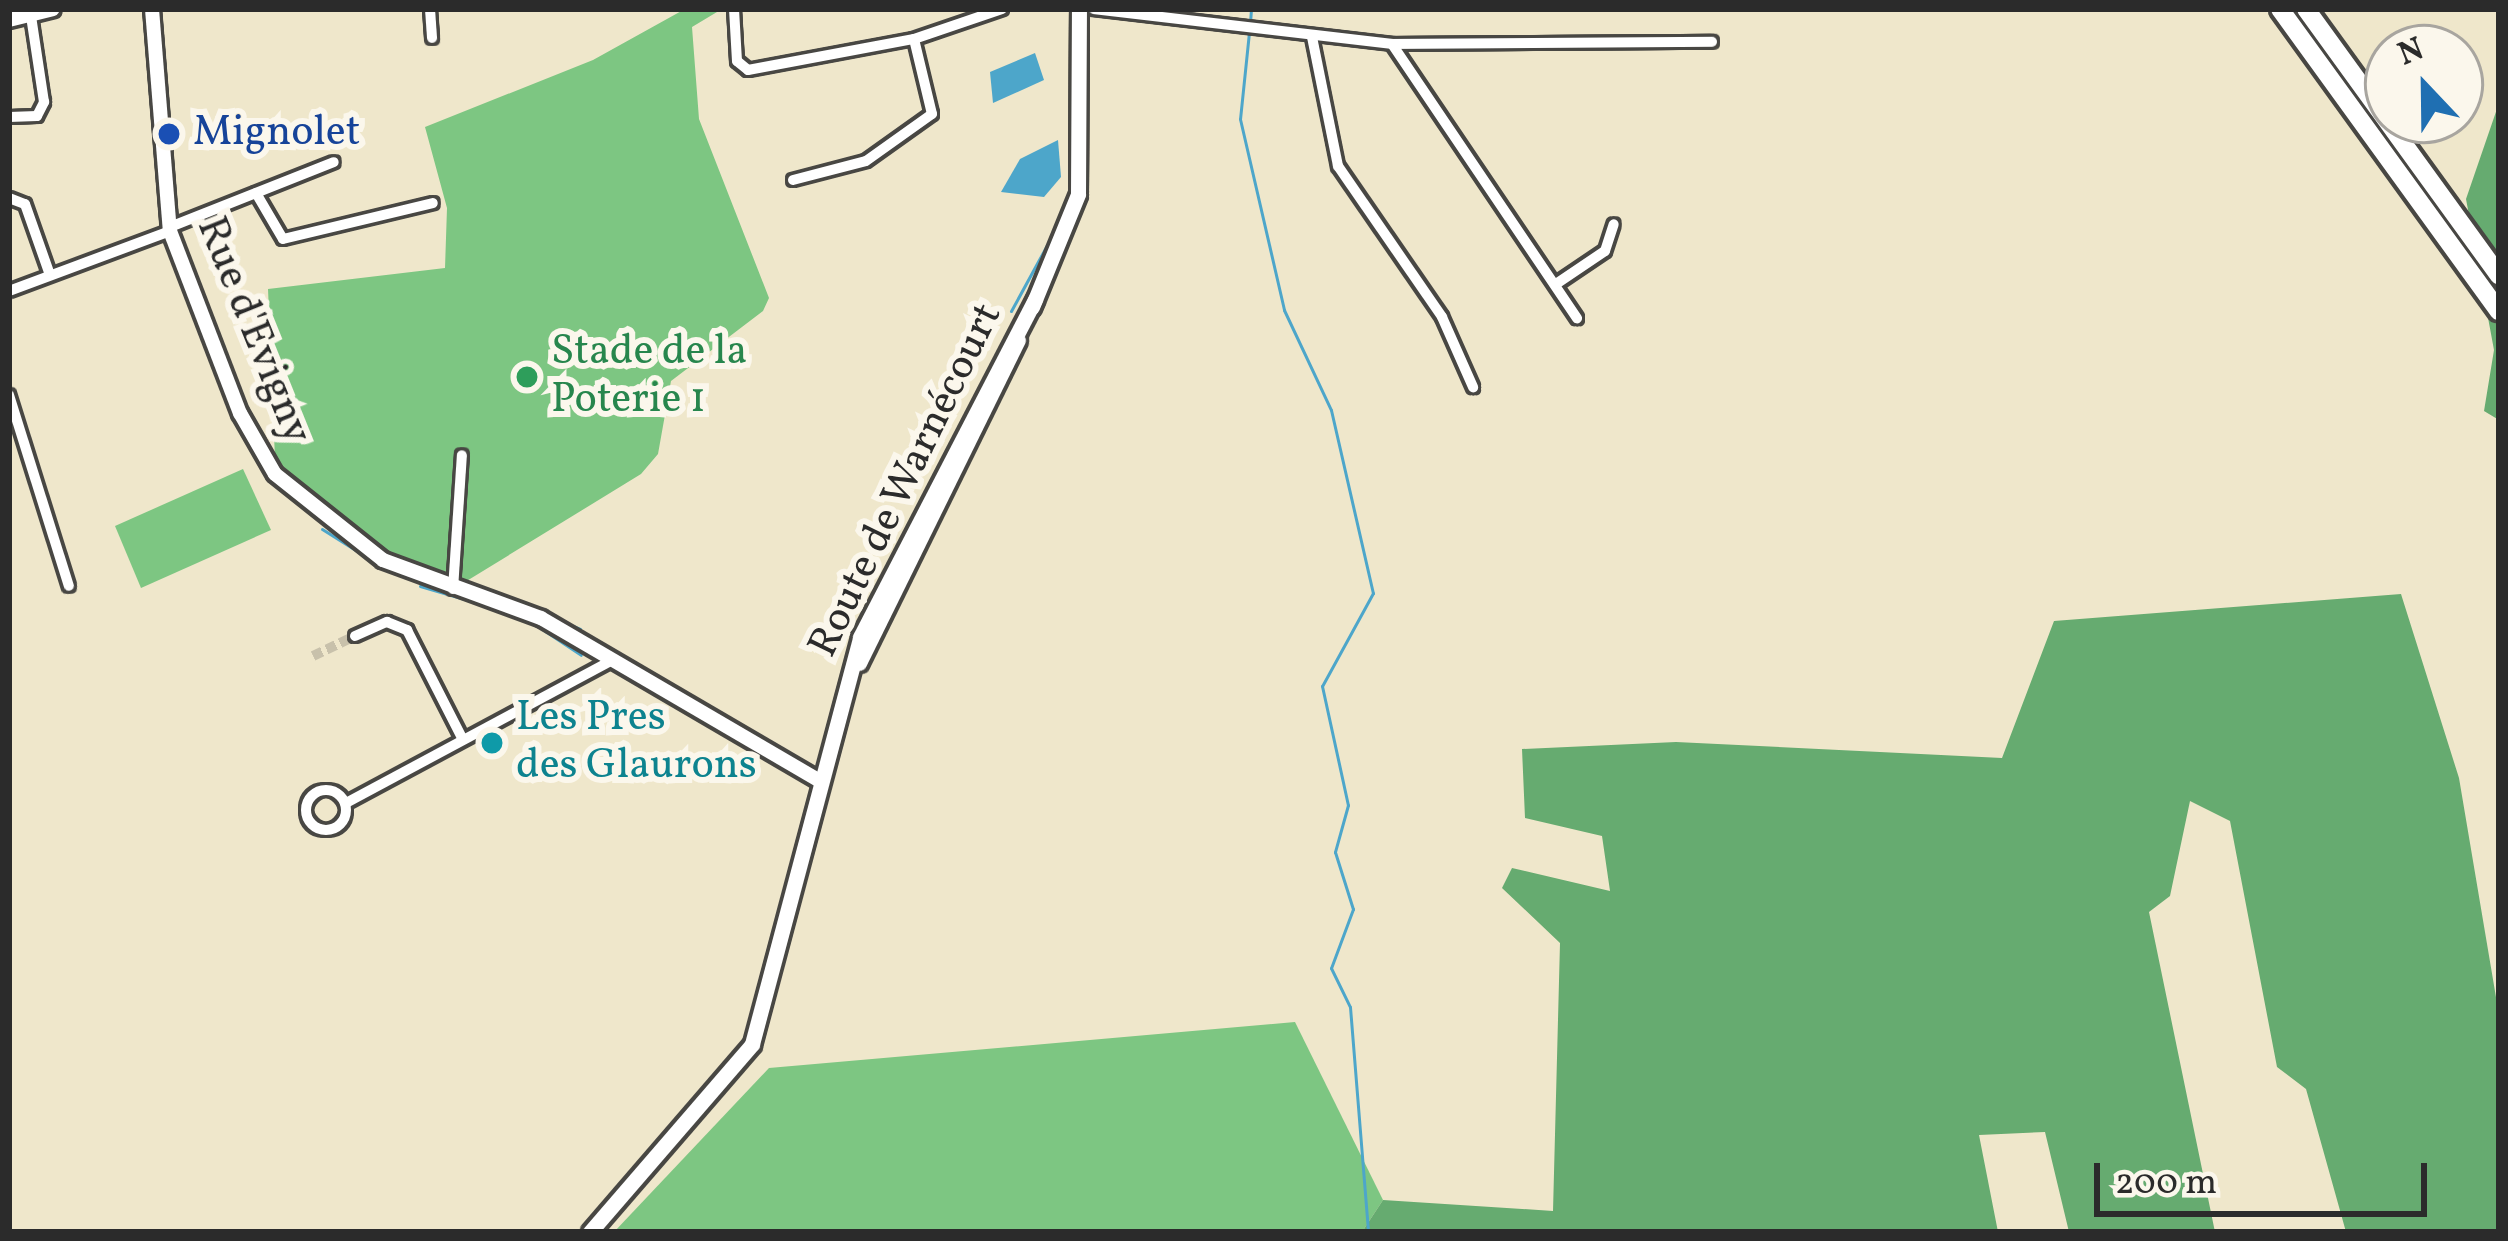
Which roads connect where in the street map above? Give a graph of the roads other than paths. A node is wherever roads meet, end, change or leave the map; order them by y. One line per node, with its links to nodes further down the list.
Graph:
1 (53, 9): 10 (street)
2 (430, 9): 13 (street)
3 (734, 9): 14 (street)
4 (1002, 9): 14 (street)
5 (1079, 9): 39 (main road, Route de Warnécourt)
6 (1094, 9): 12 (street)
7 (2280, 9): 29 (highway)
8 (2306, 9): 26 (highway)
9 (151, 11): 24 (street, Rue d'Evigny)
10 (31, 16): 11 (street); 17 (street)
11 (9, 20)
12 (1312, 37): 16 (street); 31 (street)
13 (432, 38)
14 (914, 39): 19 (street)
15 (1712, 42): 16 (street)
16 (1392, 44): 27 (street)
17 (9, 117)
18 (334, 162): 20 (street)
19 (793, 180)
20 (256, 193): 22 (street); 24 (street)
21 (9, 198): 25 (street)
22 (433, 203)
23 (1614, 224): 27 (street)
24 (170, 229): 25 (street); 35 (street, Rue d'Evigny)
25 (50, 275): 28 (street)
26 (2499, 276)
27 (1556, 284): 30 (street)
28 (9, 291)
29 (2499, 311)
30 (1577, 318)
31 (1473, 387)
32 (9, 395): 34 (street)
33 (462, 454): 35 (street)
34 (69, 586)
35 (453, 590): 37 (street, Rue d'Evigny)
36 (355, 636): 38 (street)
37 (613, 660): 38 (street); 39 (street, Rue d'Evigny)
38 (463, 740): 40 (street)
39 (820, 781): 41 (main road, Route de Warnécourt)
40 (346, 803)
41 (590, 1232)

